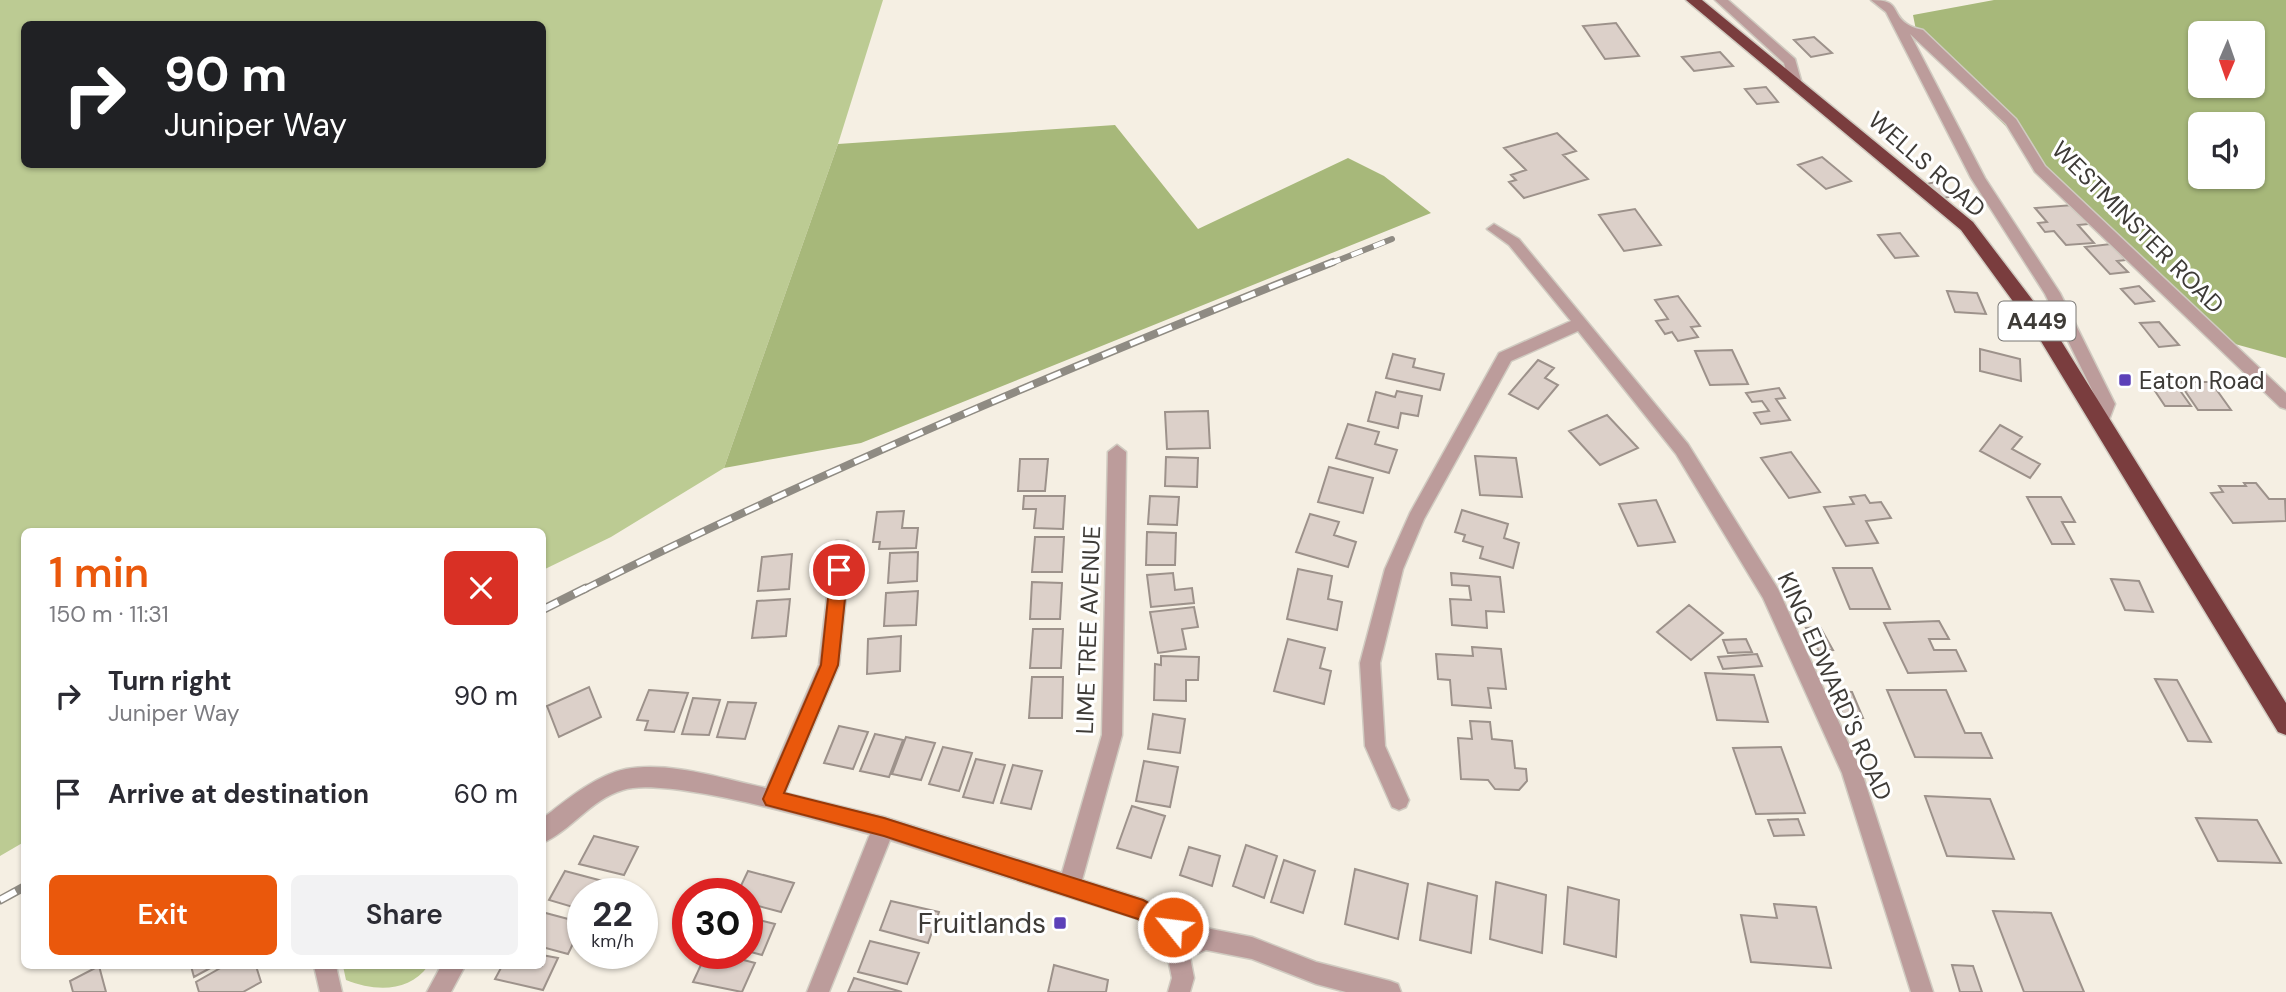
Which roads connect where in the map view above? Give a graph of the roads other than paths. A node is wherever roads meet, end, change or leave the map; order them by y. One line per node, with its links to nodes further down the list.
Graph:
1 (1693, 0): 5 (highway, WELLS ROAD / A449)
2 (1721, 0): 5 (street)
3 (1877, 0): 4 (street)
4 (1900, 26): 8 (street, WESTMINSTER ROAD); 9 (street)
5 (1795, 83): 9 (highway, WELLS ROAD / A449)
6 (1494, 229): 7 (street, KING EDWARD'S ROAD)
7 (1581, 323): 14 (street); 26 (street, KING EDWARD'S ROAD)
8 (2286, 404)
9 (2100, 424): 12 (highway, WELLS ROAD / A449)
10 (1117, 452): 17 (street, LIME TREE AVENUE)
11 (842, 546): 13 (street)
12 (2286, 724)
13 (772, 799): 15 (street); 16 (street)
14 (1399, 800)
15 (884, 827): 17 (street); 23 (street)
16 (546, 829)
17 (1069, 887): 18 (street)
18 (1180, 950): 24 (street); 25 (street)
19 (326, 969): 21 (street)
20 (452, 969): 22 (street)
21 (331, 992)
22 (438, 992)
23 (818, 992)
24 (1179, 992)
25 (1390, 992)
26 (1922, 992)

